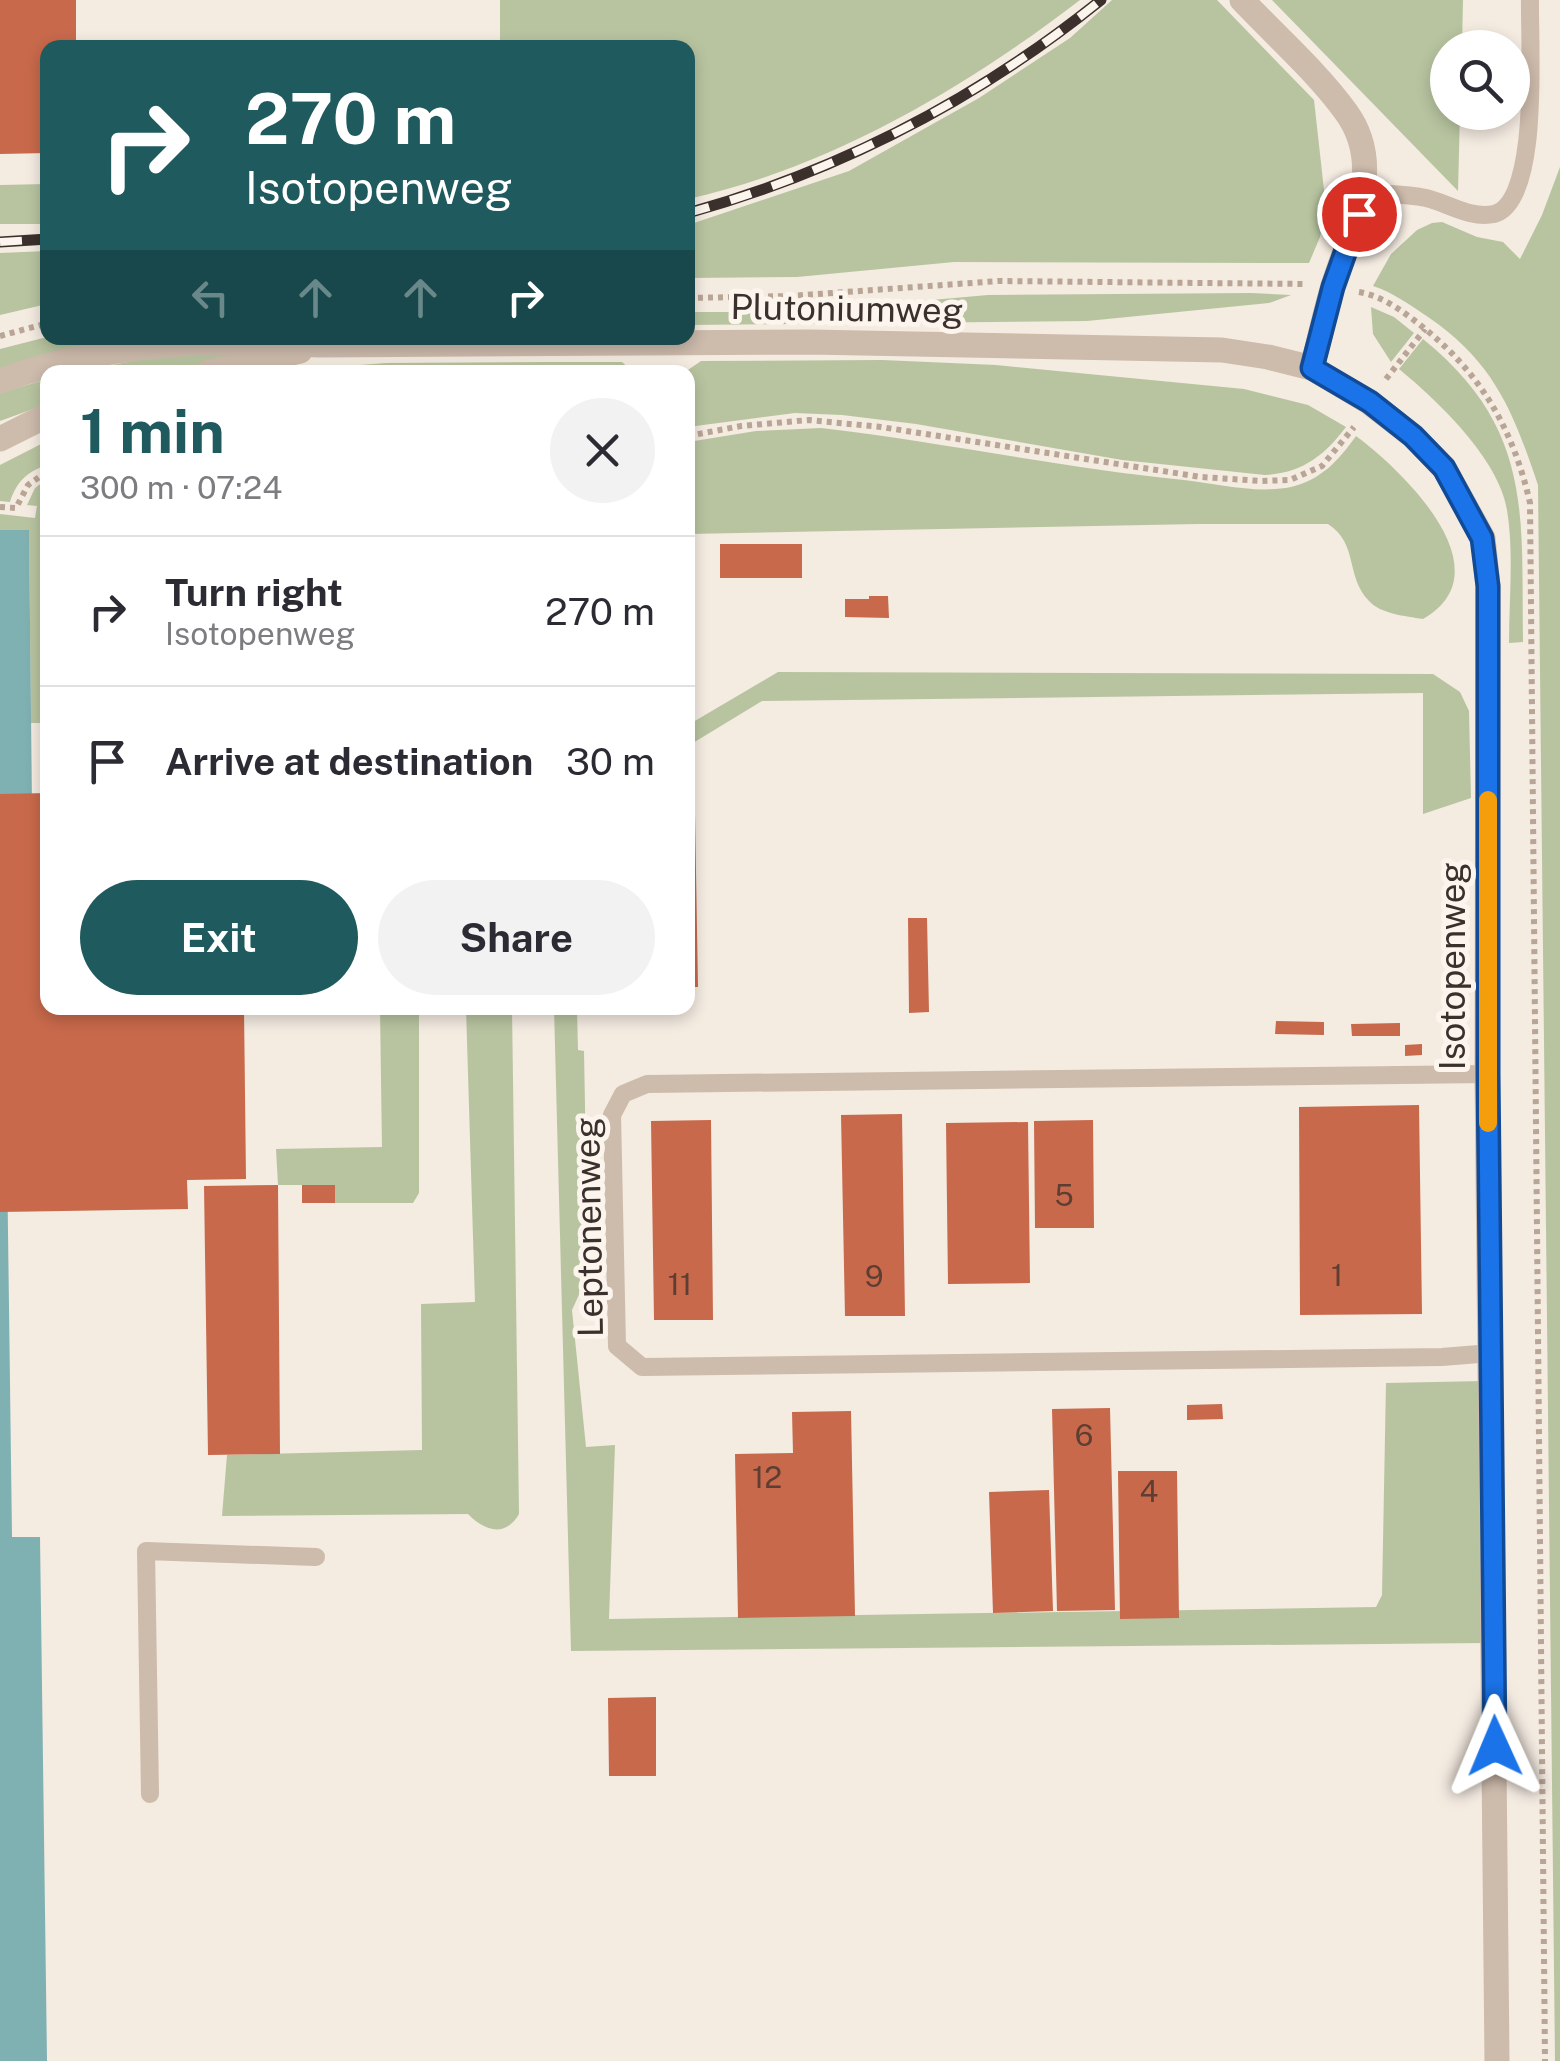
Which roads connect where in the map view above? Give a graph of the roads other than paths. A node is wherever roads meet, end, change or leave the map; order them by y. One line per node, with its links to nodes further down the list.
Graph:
1 (1242, 0): 3 (street)
2 (1530, 0): 3 (lane)
3 (1364, 192): 9 (street)
4 (695, 343): 9 (street, Plutoniumweg)
5 (160, 345): 7 (street, Plutoniumweg)
6 (320, 345): 8 (street, Plutoniumweg)
7 (59, 365)
8 (238, 365)
9 (1312, 368): 14 (street, Isotopenweg)
10 (40, 370): 11 (street, Plutoniumweg)
11 (0, 381)
12 (40, 419): 13 (street)
13 (0, 440)
14 (1488, 1074): 15 (street, Isotopenweg); 15 (lane, Leptonenweg)
15 (1491, 1352): 18 (street, Isotopenweg)
16 (316, 1557): 17 (lane)
17 (150, 1794)
18 (1497, 2061)

